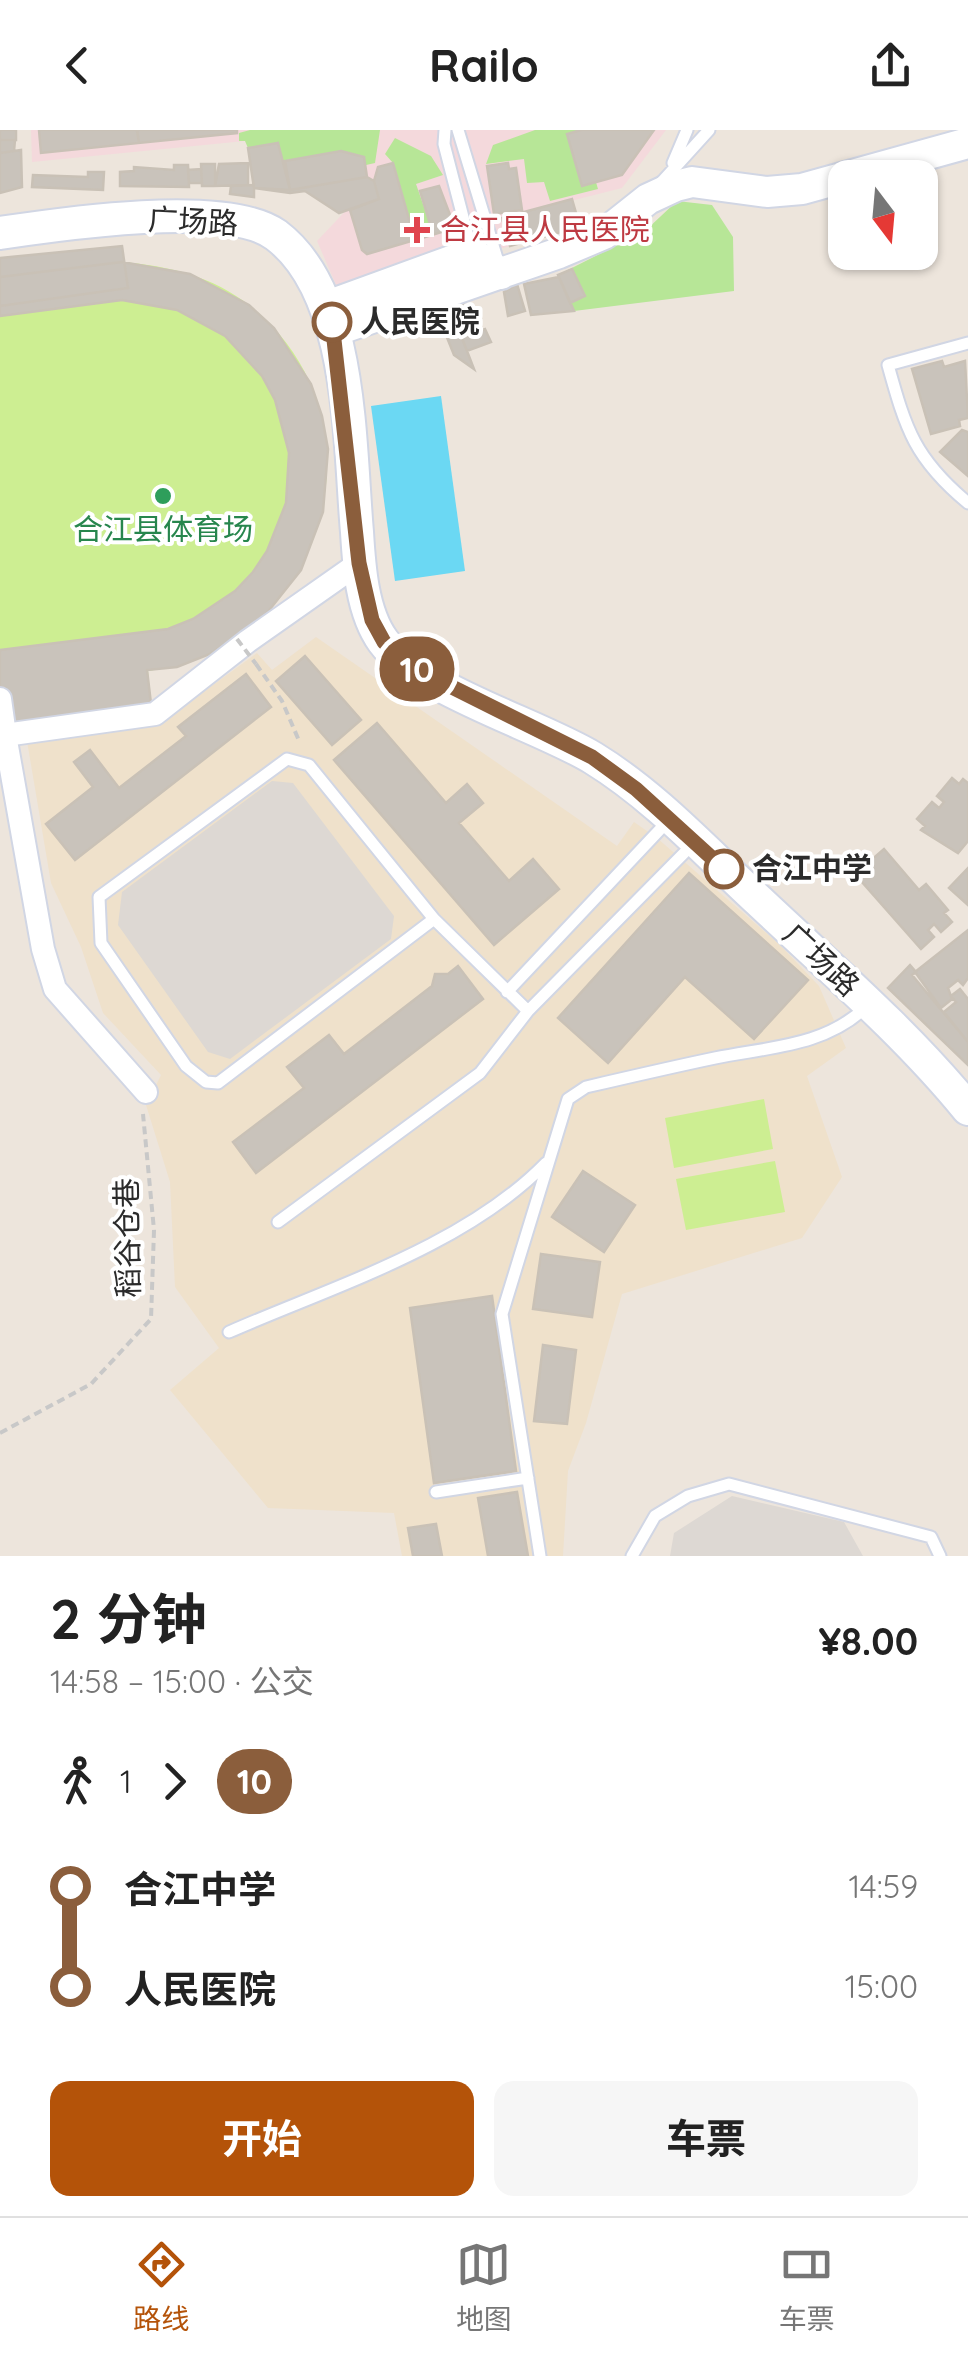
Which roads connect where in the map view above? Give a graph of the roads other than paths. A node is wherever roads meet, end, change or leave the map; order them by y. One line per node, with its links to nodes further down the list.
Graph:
1 (446, 130): 9 (lane)
2 (458, 130): 9 (lane)
3 (687, 130): 6 (lane)
4 (709, 130): 6 (lane)
5 (968, 143): 7 (street)
6 (668, 173): 7 (lane)
7 (648, 199): 9 (street)
8 (0, 233): 10 (main road, 广场路)
9 (484, 269): 10 (street)
10 (331, 318): 13 (main road, 广场路)
11 (968, 343): 12 (lane)
12 (968, 503)
13 (359, 563): 15 (street); 16 (main road, 广场路)
14 (0, 699): 15 (street)
15 (6, 734): 22 (street)
16 (670, 818): 17 (main road, 广场路); 19 (lane)
17 (695, 842): 20 (main road, 广场路); 21 (lane)
18 (434, 919): 18 (lane); 19 (lane)
19 (507, 992): 21 (lane)
20 (869, 1004): 23 (main road, 广场路); 24 (lane)
21 (528, 1012): 25 (lane)
22 (143, 1088)
23 (967, 1104)
24 (549, 1160): 26 (lane); 27 (lane)
25 (278, 1222)
26 (229, 1332)
27 (528, 1478): 28 (lane); 29 (lane)
28 (436, 1492)
29 (540, 1556)
30 (632, 1556): 31 (lane)
31 (940, 1556)

